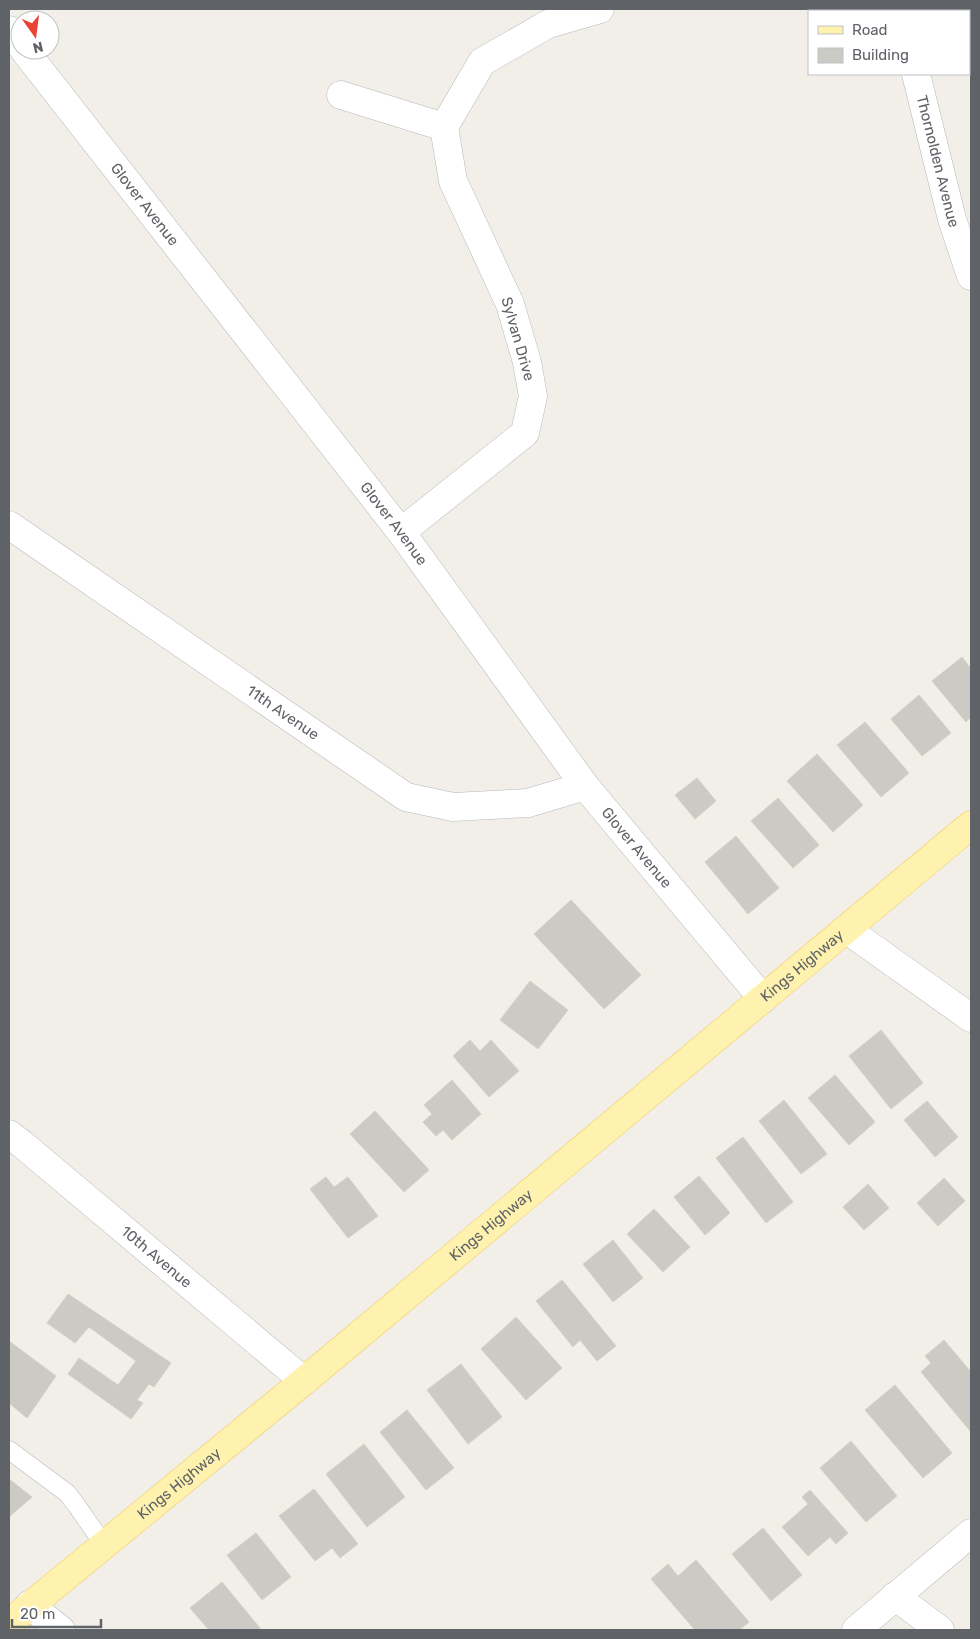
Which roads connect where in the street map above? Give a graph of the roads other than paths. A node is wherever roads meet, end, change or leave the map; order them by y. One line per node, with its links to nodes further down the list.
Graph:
1 (600, 9): 5 (street)
2 (32, 60): 8 (street, Glover Avenue)
3 (916, 75): 6 (street, Thornolden Avenue)
4 (341, 95): 5 (street)
5 (444, 127): 8 (street, Sylvan Drive)
6 (971, 276)
7 (9, 525): 9 (street, 11th Avenue)
8 (401, 532): 9 (street, Glover Avenue)
9 (586, 786): 12 (street, Glover Avenue)
10 (971, 825): 11 (main road, Kings Highway)
11 (846, 929): 12 (main road, Kings Highway); 13 (street)
12 (763, 999): 15 (main road, Kings Highway)
13 (971, 1018)
14 (9, 1134): 15 (street, 10th Avenue)
15 (304, 1381): 18 (main road, Kings Highway)
16 (9, 1450): 18 (lane)
17 (971, 1533): 19 (street)
18 (104, 1545): 20 (main road, Kings Highway)
19 (896, 1596): 23 (street); 24 (street)
20 (29, 1605): 21 (main road, Kings Highway); 22 (street)
21 (9, 1623)
22 (61, 1630)
23 (856, 1630)
24 (940, 1630)

